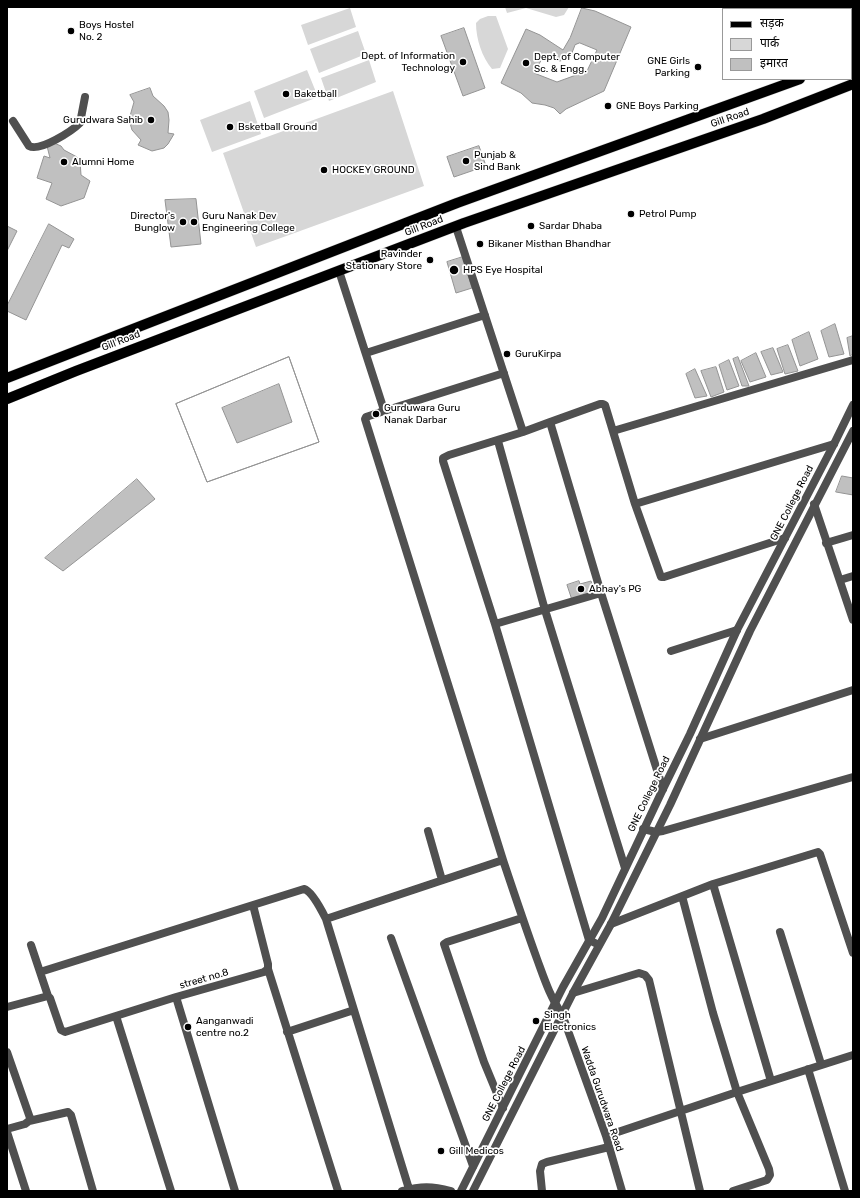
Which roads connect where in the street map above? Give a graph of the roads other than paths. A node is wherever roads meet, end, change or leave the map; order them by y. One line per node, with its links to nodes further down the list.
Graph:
1 (797, 80): 11 (main road, Gill Road)
2 (853, 84): 5 (main road, Gill Road)
3 (85, 97): 4 (street)
4 (13, 121)
5 (456, 227): 6 (main road, Gill Road); 7 (street)
6 (339, 271): 8 (street); 12 (main road, Gill Road)
7 (485, 315): 8 (street); 10 (street)
8 (366, 353): 14 (street)
9 (853, 360): 16 (street)
10 (504, 373): 14 (street); 18 (street)
11 (7, 378)
12 (7, 399)
13 (853, 405): 20 (street, GNE College Road)
14 (384, 411): 41 (street, Wadda Gurudwara Road)
15 (550, 422): 16 (street); 18 (street); 28 (street)
16 (613, 431): 21 (street)
17 (853, 431): 22 (street, GNE College Road)
18 (523, 432): 19 (street)
19 (498, 441): 29 (street); 31 (street)
20 (834, 444): 21 (street); 24 (street, GNE College Road)
21 (635, 504): 24 (street)
22 (814, 504): 25 (street); 35 (street, GNE College Road)
23 (853, 535): 25 (street)
24 (786, 538): 32 (street, GNE College Road)
25 (826, 543): 27 (street)
26 (853, 576): 27 (street)
27 (840, 580): 30 (street)
28 (601, 593): 29 (street); 37 (street)
29 (545, 610): 31 (street); 42 (street)
30 (853, 620)
31 (495, 624): 52 (street)
32 (737, 630): 33 (street); 37 (street, GNE College Road)
33 (671, 651)
34 (853, 690): 35 (street)
35 (700, 739): 40 (street, GNE College Road)
36 (853, 777): 40 (street)
37 (663, 789): 38 (street, GNE College Road)
38 (643, 829): 40 (street); 42 (street, GNE College Road)
39 (428, 831): 43 (street)
40 (656, 832): 49 (street, GNE College Road)
41 (503, 860): 43 (street); 47 (street, Wadda Gurudwara Road)
42 (626, 868): 52 (street, GNE College Road)
43 (442, 880): 48 (street)
44 (714, 884): 45 (street); 55 (street); 71 (street)
45 (682, 896): 49 (street); 72 (street)
46 (253, 905): 48 (street); 56 (street); 57 (street)
47 (522, 918): 61 (street, Wadda Gurudwara Road); 73 (street)
48 (326, 919): 63 (street)
49 (612, 924): 54 (street, GNE College Road)
50 (780, 932): 69 (street)
51 (391, 938): 80 (street)
52 (589, 940): 54 (street); 61 (street, GNE College Road)
53 (31, 945): 57 (street)
54 (599, 945): 58 (street, GNE College Road)
55 (853, 953)
56 (268, 969): 60 (street, street no.8); 66 (street)
57 (40, 972): 59 (street)
58 (573, 993): 64 (street, GNE College Road); 74 (street)
59 (48, 996): 62 (street); 65 (street)
60 (176, 997): 65 (street); 85 (street, street no.8)
61 (556, 1004): 64 (street, Wadda Gurudwara Road); 73 (street, GNE College Road)
62 (7, 1007)
63 (354, 1010): 66 (street); 81 (street)
64 (562, 1014): 78 (street, Wadda Gurudwara Road); 89 (street, GNE College Road)
65 (116, 1016): 84 (street)
66 (287, 1032): 86 (street)
67 (7, 1052): 75 (street)
68 (853, 1055): 69 (street)
69 (821, 1064): 70 (street)
70 (808, 1069): 71 (street); 94 (street)
71 (771, 1081): 72 (street)
72 (737, 1092): 74 (street); 93 (street)
73 (503, 1108): 80 (street, GNE College Road)
74 (680, 1111): 78 (street); 92 (street)
75 (29, 1121): 76 (street); 83 (street)
76 (7, 1129)
77 (7, 1132): 82 (street)
78 (606, 1136): 79 (street, Wadda Gurudwara Road)
79 (609, 1147): 90 (street); 91 (street, Wadda Gurudwara Road)
80 (473, 1166): 88 (street, GNE College Road)
81 (406, 1190): 87 (street)
82 (26, 1191)
83 (93, 1191)
84 (171, 1191)
85 (235, 1191)
86 (338, 1191)
87 (451, 1191)
88 (461, 1191)
89 (473, 1191)
90 (542, 1191)
91 (622, 1191)
92 (700, 1191)
93 (733, 1191)
94 (845, 1191)

